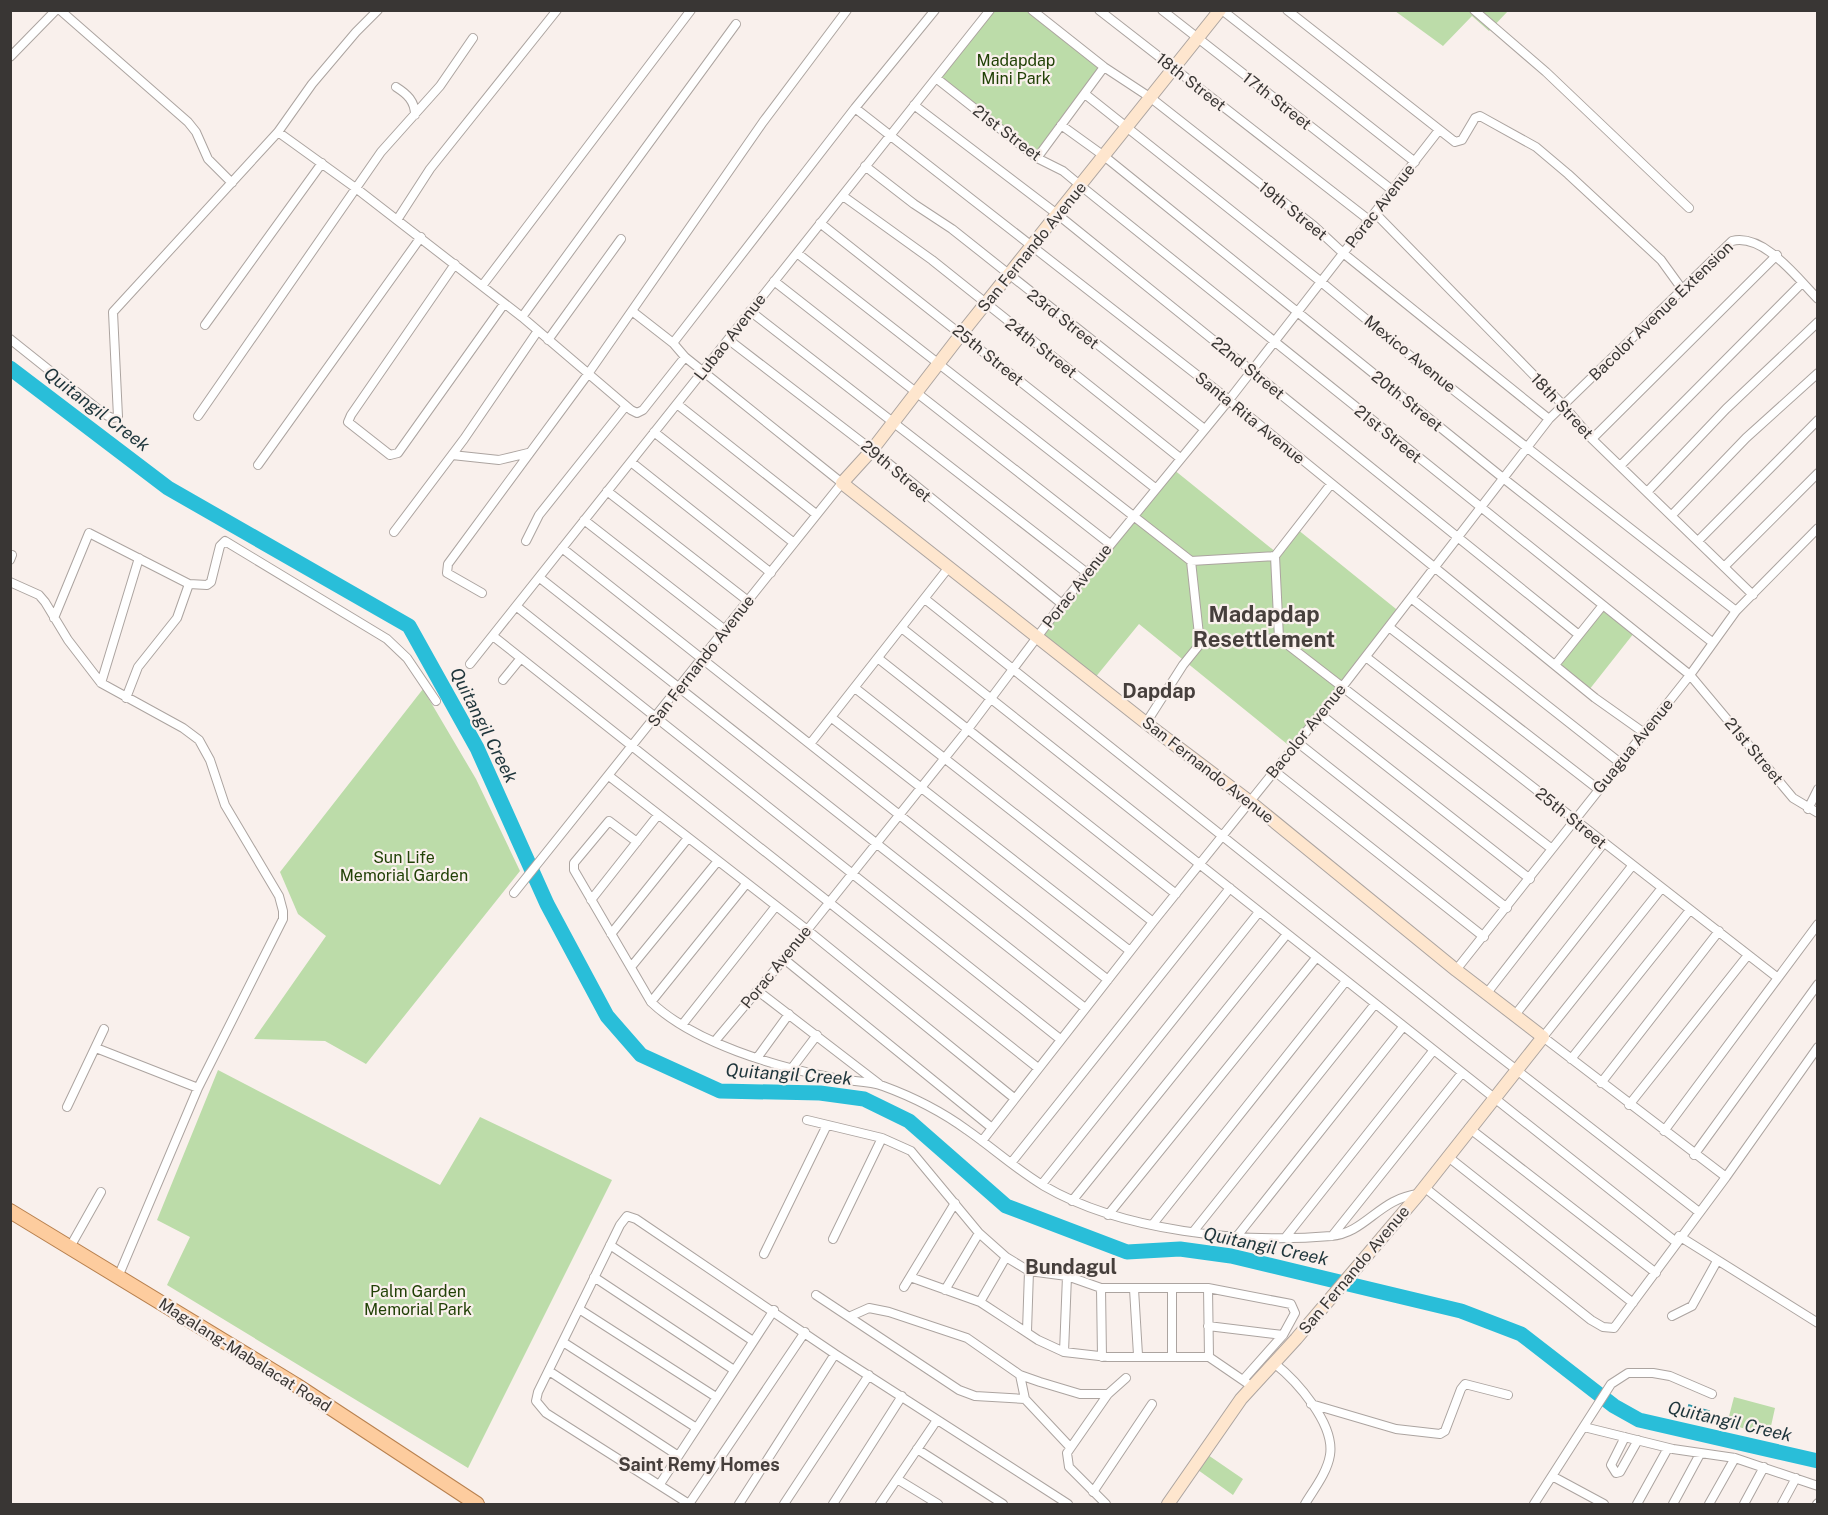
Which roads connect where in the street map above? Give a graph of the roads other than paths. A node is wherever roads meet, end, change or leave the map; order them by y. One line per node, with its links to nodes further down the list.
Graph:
1 (58, 10): 17 (street); 37 (street)
2 (378, 10): 30 (street)
3 (557, 10): 45 (street)
4 (691, 10): 58 (street)
5 (847, 10): 63 (street)
6 (935, 10): 25 (street)
7 (990, 10): 20 (street, Lubao Avenue)
8 (1032, 10): 18 (street, 19th Street)
9 (1099, 10): 19 (street, 18th Street)
10 (1162, 10): 16 (street, 17th Street)
11 (1221, 10): 16 (main road, San Fernando Avenue); 34 (street)
12 (1287, 10): 29 (street)
13 (1474, 10): 42 (street)
14 (736, 24): 66 (street)
15 (473, 38): 26 (street)
16 (1198, 40): 19 (main road, San Fernando Avenue); 40 (street, 17th Street)
17 (10, 57)
18 (1104, 67): 22 (street); 23 (street, 19th Street)
19 (1175, 70): 23 (main road, San Fernando Avenue); 44 (street, 18th Street)
20 (936, 78): 24 (street, Lubao Avenue); 33 (street, 21st Street)
21 (396, 87): 26 (street)
22 (1086, 94): 27 (street); 28 (street, Mexico Avenue)
23 (1151, 98): 28 (main road, San Fernando Avenue); 51 (street, 19th Street)
24 (914, 105): 31 (street, Lubao Avenue); 43 (street, 22nd Street)
25 (855, 108): 31 (street, Santa Rita Avenue); 75 (street)
26 (415, 115): 39 (street)
27 (1061, 125): 32 (street, 20th Street); 33 (street)
28 (1128, 127): 32 (main road, San Fernando Avenue); 55 (street, Mexico Avenue)
29 (1439, 130): 34 (street, Porac Avenue); 59 (street)
30 (278, 132): 35 (street); 37 (street)
31 (890, 137): 36 (street, Lubao Avenue); 49 (street, Santa Rita Avenue)
32 (1104, 156): 38 (main road, San Fernando Avenue); 65 (street, 20th Street)
33 (1037, 158): 38 (street, 21st Street)
34 (1414, 162): 40 (street, Porac Avenue)
35 (322, 163): 39 (street); 68 (street)
36 (865, 166): 41 (street, Lubao Avenue); 54 (street, 23rd Street)
37 (232, 183): 71 (street)
38 (1081, 186): 43 (main road, San Fernando Avenue); 74 (street, 21st Street)
39 (357, 189): 45 (street); 87 (street)
40 (1392, 190): 44 (street, Porac Avenue)
41 (843, 196): 46 (street, Lubao Avenue); 62 (street, 24th Street)
42 (1689, 208)
43 (1057, 214): 49 (main road, San Fernando Avenue); 78 (street, 22nd Street)
44 (1372, 217): 51 (street, Porac Avenue); 85 (street, 18th Street)
45 (397, 220): 47 (street)
46 (820, 223): 50 (street, Lubao Avenue); 70 (street, 25th Street)
47 (421, 237): 53 (street); 100 (street)
48 (621, 239): 73 (street)
49 (1033, 246): 54 (main road, San Fernando Avenue); 83 (street, Santa Rita Avenue)
50 (797, 253): 56 (street, Lubao Avenue); 77 (street)
51 (1343, 253): 55 (street, Porac Avenue); 88 (street, 19th Street)
52 (1777, 255): 57 (street, Bacolor Avenue Extension); 59 (street, Bacolor Avenue Extension); 93 (street)
53 (455, 264): 58 (street); 61 (street)
54 (1009, 276): 62 (main road, San Fernando Avenue); 91 (street, 23rd Street)
55 (1320, 281): 65 (street, Porac Avenue); 94 (street, Mexico Avenue)
56 (774, 282): 64 (street, Lubao Avenue); 82 (street)
57 (1802, 283): 60 (street, Bacolor Avenue Extension); 101 (street)
58 (482, 286): 61 (street)
59 (1682, 289): 85 (street, Bacolor Avenue Extension)
60 (1818, 299)
61 (504, 304): 66 (street)
62 (986, 304): 70 (main road, San Fernando Avenue); 98 (street, 24th Street)
63 (632, 311): 75 (street, San Fernando Avenue); 81 (street)
64 (750, 311): 72 (street, Lubao Avenue); 90 (street)
65 (1297, 313): 74 (street, Porac Avenue); 103 (street, 20th Street)
66 (522, 317): 69 (street)
67 (1818, 322): 108 (street)
68 (205, 325)
69 (537, 332): 73 (street); 97 (street)
70 (962, 333): 77 (main road, San Fernando Avenue); 106 (street, 25th Street)
71 (10, 339)
72 (729, 339): 79 (street, Lubao Avenue); 95 (street, 29th Street)
73 (548, 340): 81 (street)
74 (1274, 342): 78 (street, Porac Avenue); 109 (street, 21st Street)
75 (673, 343): 76 (street, San Fernando Avenue)
76 (685, 357): 79 (street, San Fernando Avenue); 86 (street)
77 (938, 363): 82 (main road, San Fernando Avenue); 111 (street)
78 (1250, 370): 83 (street, Porac Avenue); 116 (street, 22nd Street)
79 (703, 372): 84 (street, Lubao Avenue); 104 (street, San Fernando Avenue)
80 (1818, 373): 112 (street)
81 (588, 374): 86 (street); 96 (street)
82 (916, 393): 90 (main road, San Fernando Avenue); 120 (street)
83 (1228, 400): 91 (street, Porac Avenue); 105 (street, Santa Rita Avenue)
84 (677, 404): 92 (street, Lubao Avenue); 110 (street)
85 (1563, 405): 88 (street, Bacolor Avenue); 93 (street, 18th Street)
86 (625, 406): 117 (street)
87 (198, 416)
88 (1549, 419): 94 (street, Bacolor Avenue)
89 (1818, 420): 118 (street)
90 (892, 422): 95 (main road, San Fernando Avenue); 129 (street)
91 (1203, 428): 98 (street, Porac Avenue)
92 (654, 432): 99 (street, Lubao Avenue); 119 (street)
93 (1592, 439): 101 (street, 18th Street)
94 (1527, 447): 103 (street, Bacolor Avenue); 141 (street, Mexico Avenue)
95 (872, 450): 104 (main road, San Fernando Avenue); 138 (street, 29th Street)
96 (528, 453): 97 (street); 133 (street)
97 (452, 456): 115 (street)
98 (1180, 458): 106 (street, Porac Avenue)
99 (631, 462): 107 (street, Lubao Avenue); 128 (street)
100 (258, 465)
101 (1620, 465): 108 (street, 18th Street)
102 (1818, 473): 126 (street)
103 (1503, 478): 109 (street, Bacolor Avenue); 150 (street, 20th Street)
104 (842, 483): 110 (street, San Fernando Avenue); 125 (main road, San Fernando Avenue)
105 (1331, 484): 122 (street); 127 (street, Santa Rita Avenue)
106 (1155, 488): 111 (street, Porac Avenue)
107 (607, 491): 113 (street, Lubao Avenue); 137 (street)
108 (1648, 491): 112 (street, 18th Street)
109 (1480, 507): 116 (street, Bacolor Avenue); 139 (street, 21st Street)
110 (816, 514): 119 (street, San Fernando Avenue)
111 (1133, 515): 120 (street, Porac Avenue); 124 (street)
112 (1672, 515): 118 (street, 18th Street)
113 (584, 520): 121 (street, Lubao Avenue); 145 (street)
114 (1818, 528): 134 (street, Guagua Avenue)
115 (394, 532)
116 (1459, 537): 127 (street, Bacolor Avenue); 148 (street, 22nd Street)
117 (526, 541)
118 (1698, 541): 126 (street, 18th Street)
119 (794, 543): 128 (street, San Fernando Avenue)
120 (1110, 544): 129 (street, Porac Avenue)
121 (562, 548): 130 (street, Lubao Avenue); 154 (street)
122 (1275, 556): 124 (street); 149 (street)
123 (139, 558): 132 (street); 142 (street); 161 (street)
124 (1191, 561): 151 (street)
125 (949, 567): 136 (street); 147 (main road, San Fernando Avenue)
126 (1724, 567): 134 (street, 18th Street)
127 (1434, 568): 135 (street, Bacolor Avenue); 157 (street, Santa Rita Avenue)
128 (771, 573): 137 (street, San Fernando Avenue)
129 (1087, 573): 138 (street, Porac Avenue)
130 (540, 578): 140 (street, Lubao Avenue); 163 (street)
131 (10, 582): 142 (street)
132 (189, 584): 165 (street); 167 (street)
133 (482, 593)
134 (1753, 595): 141 (street, Guagua Avenue)
135 (1411, 598): 143 (street, Bacolor Avenue); 178 (street)
136 (925, 600): 144 (street); 158 (street)
137 (748, 601): 145 (street, San Fernando Avenue)
138 (1062, 604): 147 (street, Porac Avenue)
139 (1603, 604): 148 (street); 159 (street, 21st Street)
140 (516, 606): 146 (street, Lubao Avenue); 169 (street)
141 (1736, 611): 150 (street, Guagua Avenue)
142 (54, 618): 161 (street)
143 (1389, 627): 152 (street, Bacolor Avenue); 182 (street)
144 (903, 629): 155 (street); 166 (street)
145 (725, 630): 154 (street, San Fernando Avenue)
146 (493, 636): 153 (street); 156 (street, Lubao Avenue)
147 (1037, 636): 158 (street, Porac Avenue); 171 (main road, San Fernando Avenue)
148 (1579, 636): 157 (street)
149 (1279, 638): 151 (street); 162 (street)
150 (1712, 642): 159 (street, Guagua Avenue)
151 (1200, 644): 171 (street)
152 (1366, 657): 162 (street, Bacolor Avenue); 189 (street, 25th Street)
153 (521, 658): 160 (street); 176 (street)
154 (703, 658): 163 (street, San Fernando Avenue); 175 (street)
155 (879, 659): 164 (street); 172 (street)
156 (470, 664)
157 (1555, 665): 173 (street, Santa Rita Avenue)
158 (1013, 670): 166 (street, Porac Avenue); 190 (street)
159 (1690, 675): 173 (street, Guagua Avenue); 185 (street, 21st Street)
160 (503, 680)
161 (100, 683): 165 (street)
162 (1343, 686): 168 (street, Bacolor Avenue); 195 (street)
163 (680, 687): 169 (street, San Fernando Avenue); 193 (street)
164 (855, 688): 170 (street); 177 (street)
165 (126, 698): 254 (street)
166 (992, 698): 172 (street, Porac Avenue); 197 (street)
167 (436, 701)
168 (1320, 714): 174 (street, Bacolor Avenue); 200 (street)
169 (657, 717): 176 (street, San Fernando Avenue); 199 (street)
170 (832, 718): 175 (street); 181 (street)
171 (1146, 723): 184 (main road, San Fernando Avenue)
172 (968, 729): 177 (street, Porac Avenue); 205 (street)
173 (1643, 732): 178 (street, Guagua Avenue)
174 (1297, 742): 179 (street, Bacolor Avenue); 209 (street)
175 (810, 744): 188 (street)
176 (633, 746): 180 (street, San Fernando Avenue); 207 (street)
177 (945, 756): 181 (street, Porac Avenue); 212 (street)
178 (1619, 762): 182 (street, Guagua Avenue)
179 (1273, 771): 184 (street, Bacolor Avenue); 218 (street)
180 (609, 776): 187 (street); 204 (street, San Fernando Avenue)
181 (922, 786): 188 (street, Porac Avenue); 219 (street)
182 (1598, 789): 189 (street, Guagua Avenue)
183 (1818, 789): 185 (street)
184 (1250, 801): 190 (street, Bacolor Avenue); 224 (main road, San Fernando Avenue)
185 (1808, 809): 186 (street, 21st Street)
186 (1818, 813)
187 (658, 815): 191 (street); 192 (street)
188 (898, 815): 193 (street, Porac Avenue); 226 (street)
189 (1575, 820): 194 (street, 25th Street); 195 (street, Guagua Avenue)
190 (1223, 836): 197 (street, Bacolor Avenue); 250 (street)
191 (688, 838): 196 (street); 216 (street)
192 (637, 842): 206 (street); 206 (street)
193 (875, 843): 199 (street, Porac Avenue); 233 (street)
194 (1604, 844): 198 (street, 25th Street); 230 (street)
195 (1552, 849): 200 (street, Guagua Avenue)
196 (717, 862): 201 (street); 223 (street)
197 (1200, 865): 202 (street); 205 (street, Bacolor Avenue)
198 (1632, 866): 203 (street, 25th Street); 235 (street)
199 (852, 873): 207 (street, Porac Avenue); 241 (street)
200 (1530, 879): 209 (street, Guagua Avenue)
201 (746, 884): 208 (street); 231 (street)
202 (1230, 888): 211 (street); 268 (street)
203 (1661, 889): 210 (street, 25th Street); 240 (street)
204 (514, 893)
205 (1176, 894): 212 (street, Bacolor Avenue)
206 (591, 900): 216 (street)
207 (829, 901): 214 (street, Porac Avenue); 249 (street)
208 (776, 906): 214 (street); 236 (street)
209 (1507, 908): 218 (street, Guagua Avenue)
210 (1690, 910): 215 (street, 25th Street); 247 (street)
211 (1259, 912): 217 (street); 270 (street)
212 (1153, 922): 219 (street, Bacolor Avenue)
213 (1818, 924): 225 (street)
214 (806, 929): 222 (street, Porac Avenue); 255 (street)
215 (1719, 932): 220 (street, 25th Street); 252 (street)
216 (611, 934): 223 (street)
217 (1287, 934): 221 (street); 273 (street)
218 (1484, 937): 224 (street, Guagua Avenue)
219 (1131, 951): 226 (street, Bacolor Avenue)
220 (1748, 955): 225 (street, 25th Street); 257 (street)
221 (1316, 958): 227 (street); 277 (street)
222 (784, 959): 229 (street, Porac Avenue); 261 (street)
223 (631, 967): 231 (street)
224 (1456, 970): 230 (main road, San Fernando Avenue)
225 (1778, 978): 263 (street)
226 (1108, 980): 233 (street, Bacolor Avenue)
227 (1346, 981): 232 (street); 278 (street)
228 (1818, 984): 266 (street)
229 (758, 991): 234 (street); 242 (street, Porac Avenue)
230 (1487, 993): 235 (main road, San Fernando Avenue)
231 (651, 1002): 236 (street)
232 (1375, 1004): 237 (street); 279 (street)
233 (1085, 1008): 241 (street, Bacolor Avenue)
234 (789, 1014): 239 (street); 246 (street)
235 (1515, 1015): 240 (main road, San Fernando Avenue)
236 (682, 1025): 242 (street)
237 (1403, 1027): 245 (street); 281 (street)
238 (104, 1029): 244 (street)
239 (817, 1035): 248 (street); 253 (street)
240 (1543, 1037): 247 (street, San Fernando Avenue); 250 (main road, San Fernando Avenue)
241 (1060, 1039): 249 (street, Bacolor Avenue)
242 (715, 1041): 246 (street)
243 (1818, 1047): 269 (street)
244 (96, 1048): 254 (street); 258 (street)
245 (1433, 1051): 251 (street); 283 (street)
246 (757, 1058): 248 (street)
247 (1571, 1059): 252 (street, San Fernando Avenue)
248 (792, 1068): 253 (street)
249 (1038, 1068): 255 (street, Bacolor Avenue)
250 (1516, 1070): 256 (main road, San Fernando Avenue); 276 (street)
251 (1462, 1073): 256 (street); 282 (street)
252 (1600, 1083): 257 (street, San Fernando Avenue)
253 (879, 1085): 265 (street)
254 (198, 1088): 294 (street)
255 (1014, 1098): 261 (street, Bacolor Avenue)
256 (1493, 1098): 262 (main road, San Fernando Avenue); 285 (street)
257 (1629, 1105): 263 (street, San Fernando Avenue)
258 (67, 1107)
259 (807, 1120): 260 (street)
260 (827, 1125): 264 (street); 288 (street)
261 (992, 1128): 265 (street, Bacolor Avenue)
262 (1469, 1128): 267 (main road, San Fernando Avenue); 292 (street)
263 (1664, 1131): 266 (street, San Fernando Avenue)
264 (882, 1138): 274 (street); 284 (street)
265 (982, 1141): 268 (street)
266 (1694, 1155): 269 (street, San Fernando Avenue)
267 (1447, 1156): 271 (main road, San Fernando Avenue); 305 (street)
268 (1011, 1163): 270 (street)
269 (1726, 1177): 276 (street)
270 (1042, 1184): 273 (street)
271 (1421, 1190): 282 (street); 305 (street); 323 (main road, San Fernando Avenue)
272 (102, 1191): 287 (street)
273 (1072, 1202): 277 (street)
274 (955, 1203): 280 (street); 296 (street)
275 (10, 1211): 287 (main road, Magalang-Mabalacat Road)
276 (1700, 1212): 285 (street)
277 (1108, 1215): 278 (street)
278 (1153, 1224): 279 (street)
279 (1193, 1232): 281 (street)
280 (979, 1233): 289 (street); 302 (street)
281 (1239, 1235): 283 (street)
282 (1332, 1236): 283 (street)
283 (1285, 1238)
284 (833, 1239)
285 (1678, 1239): 290 (street); 292 (street)
286 (610, 1245): 295 (street); 307 (street); 315 (street)
287 (70, 1247): 294 (main road, Magalang-Mabalacat Road)
288 (764, 1254)
289 (1006, 1257): 291 (street); 304 (street)
290 (1717, 1261): 309 (street); 310 (street)
291 (1029, 1271): 293 (street); 312 (street)
292 (1656, 1273): 305 (street)
293 (1066, 1276): 298 (street); 317 (street)
294 (118, 1277): 356 (main road, Magalang-Mabalacat Road)
295 (594, 1277): 306 (street); 324 (street)
296 (910, 1277): 297 (street); 302 (street)
297 (904, 1287)
298 (1101, 1288): 300 (street); 320 (street)
299 (1208, 1288): 301 (street); 311 (street); 314 (street)
300 (1134, 1289): 301 (street); 319 (street)
301 (1172, 1289): 321 (street)
302 (945, 1290): 304 (street)
303 (816, 1295): 308 (street)
304 (980, 1302): 312 (street)
305 (1633, 1303)
306 (579, 1310): 316 (street); 334 (street)
307 (774, 1310): 313 (street); 315 (street)
308 (850, 1316): 327 (street); 335 (street)
309 (1672, 1316)
310 (1818, 1323)
311 (1208, 1326): 314 (street); 322 (street)
312 (1027, 1331): 317 (street)
313 (805, 1332): 318 (street); 357 (street)
314 (1283, 1335): 329 (street)
315 (753, 1341): 324 (street)
316 (564, 1342): 325 (street); 339 (street)
317 (1064, 1352): 320 (street)
318 (835, 1354): 326 (street); 358 (street)
319 (1138, 1355): 320 (street); 321 (street)
320 (1102, 1357)
321 (1172, 1357): 322 (street)
322 (1209, 1357): 329 (street)
323 (1274, 1363): 329 (main road, San Fernando Avenue); 337 (street)
324 (734, 1370): 334 (street)
325 (549, 1371): 347 (street); 353 (street)
326 (869, 1375): 333 (street); 359 (street)
327 (1020, 1375): 330 (street); 335 (street)
328 (1126, 1378): 330 (street)
329 (1247, 1383): 366 (main road, San Fernando Avenue)
330 (1108, 1394): 343 (street)
331 (1712, 1394): 340 (street)
332 (1508, 1395): 337 (street)
333 (902, 1396): 338 (street); 360 (street)
334 (716, 1397): 339 (street)
335 (1025, 1399): 343 (street)
336 (1152, 1404): 355 (street)
337 (1311, 1404): 367 (street)
338 (937, 1420): 345 (street); 364 (street)
339 (695, 1427): 347 (street)
340 (1584, 1427): 341 (street); 350 (street)
341 (1625, 1437): 342 (street); 342 (street)
342 (1638, 1440): 344 (street)
343 (1070, 1448): 355 (street)
344 (1668, 1448): 346 (street); 370 (street)
345 (917, 1449): 352 (street); 363 (street)
346 (1700, 1454): 348 (street); 371 (street)
347 (677, 1455): 353 (street)
348 (1735, 1458): 349 (street); 372 (street)
349 (1764, 1467): 351 (street); 373 (street)
350 (1552, 1476): 368 (street); 369 (street)
351 (1796, 1478): 354 (street); 374 (street)
352 (897, 1479): 361 (street); 362 (street)
353 (660, 1485): 357 (street)
354 (1818, 1486)
355 (1093, 1492): 365 (street)
356 (477, 1504)
357 (689, 1504)
358 (739, 1504)
359 (784, 1504)
360 (833, 1504)
361 (880, 1504)
362 (938, 1504)
363 (1003, 1504)
364 (1068, 1504)
365 (1106, 1504)
366 (1167, 1504)
367 (1305, 1504)
368 (1534, 1504)
369 (1604, 1504)
370 (1637, 1504)
371 (1673, 1504)
372 (1709, 1504)
373 (1744, 1504)
374 (1782, 1504)

